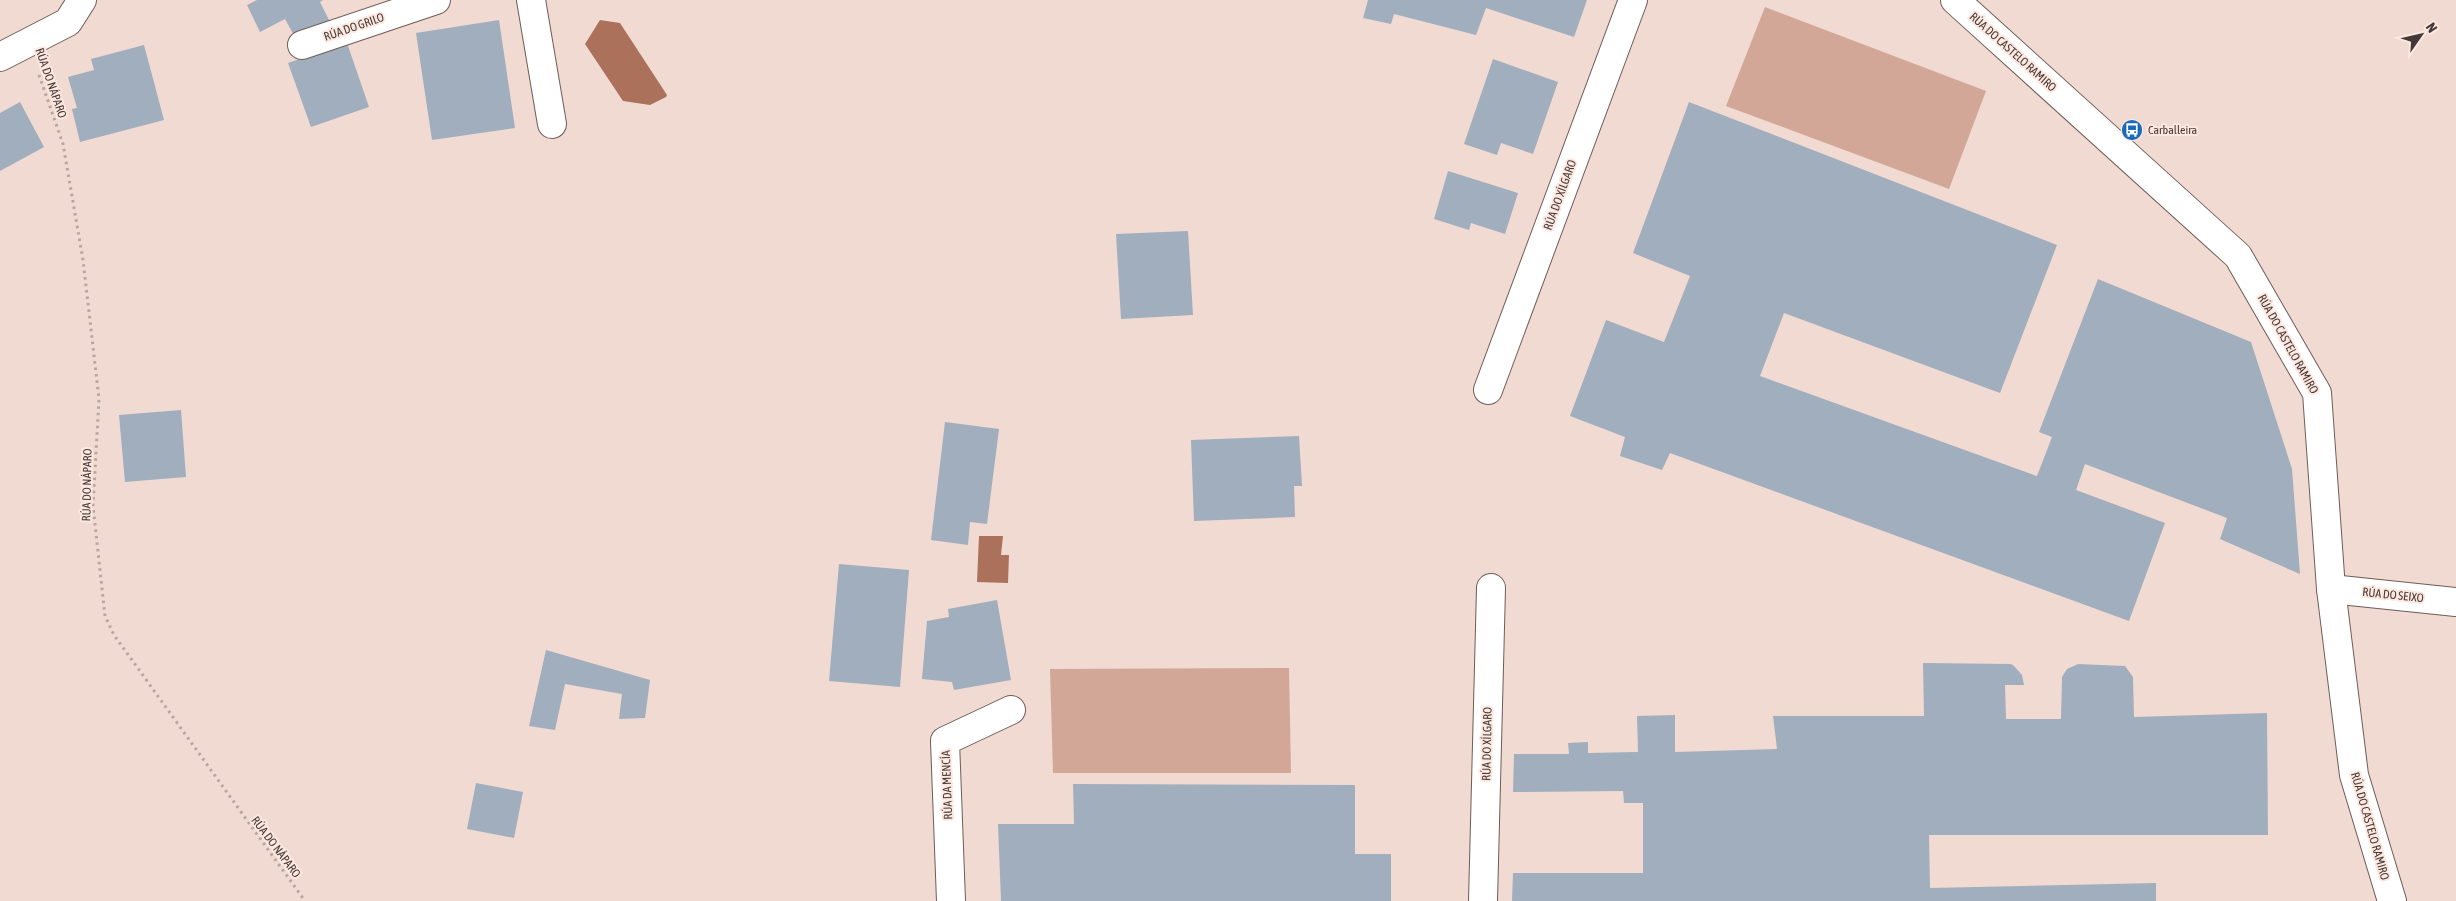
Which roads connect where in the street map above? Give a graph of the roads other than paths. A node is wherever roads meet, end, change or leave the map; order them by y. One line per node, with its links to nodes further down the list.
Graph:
1 (82, 0): 7 (street)
2 (436, 0): 6 (street, RÚA DO GRILO)
3 (531, 0): 8 (street)
4 (1633, 0): 9 (street, RÚA DO XÍLGARO)
5 (1955, 0): 11 (street, RÚA DO CASTELO RAMIRO)
6 (302, 45)
7 (0, 57)
8 (552, 124)
9 (1488, 390)
10 (1491, 588): 15 (street, RÚA DO XÍLGARO)
11 (2331, 589): 12 (street, RÚA DO SEIXO); 16 (street, RÚA DO CASTELO RAMIRO)
12 (2456, 602)
13 (1011, 710): 14 (street, RÚA DA MENCÍA)
14 (951, 901)
15 (1483, 901)
16 (2392, 901)

